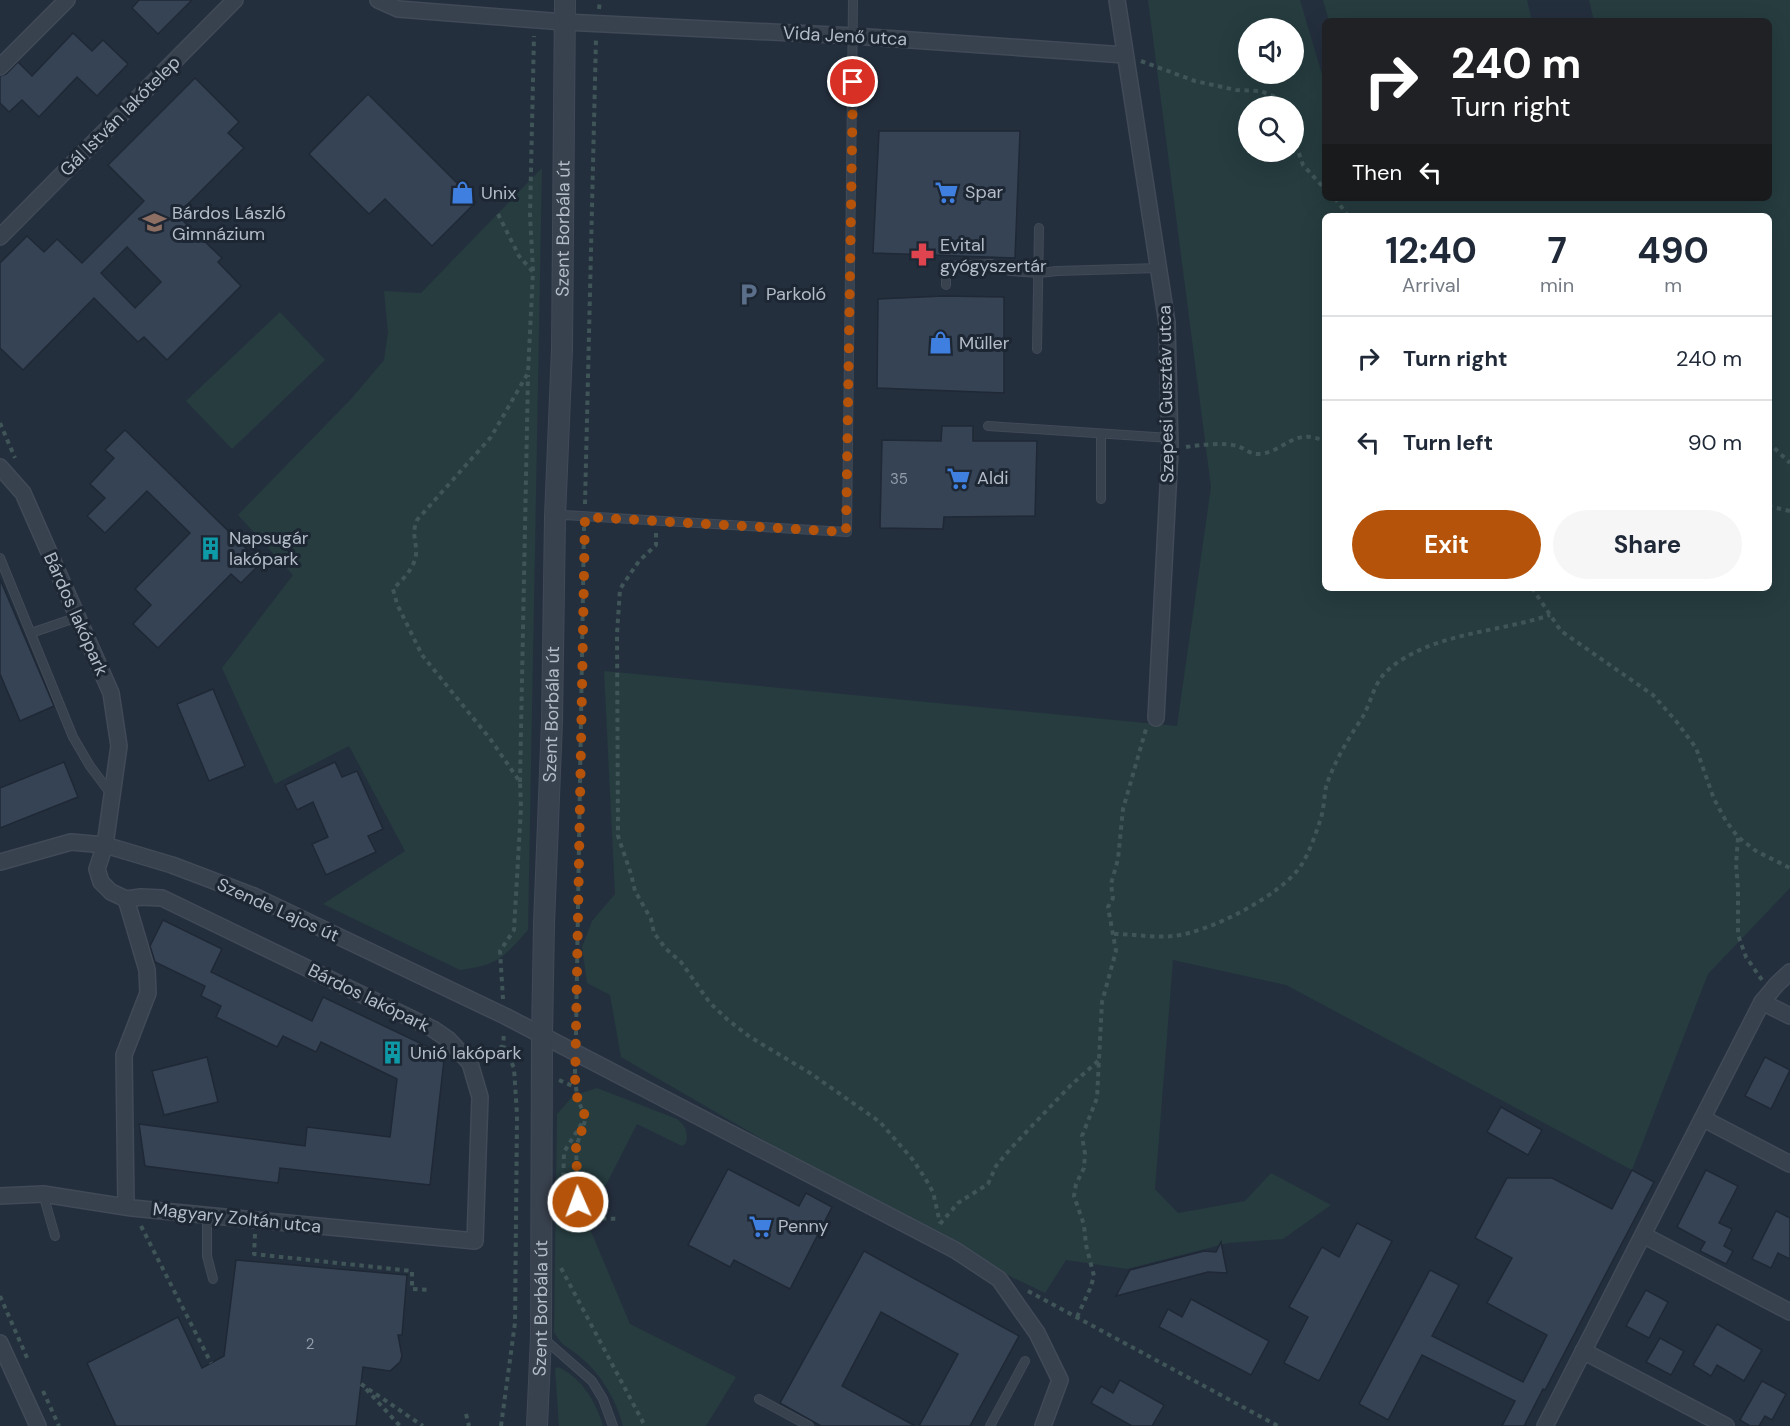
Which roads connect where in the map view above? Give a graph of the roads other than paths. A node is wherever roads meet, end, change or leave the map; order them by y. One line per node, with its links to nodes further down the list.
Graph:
1 (67, 0): 10 (street)
2 (235, 0): 12 (street, Gál István lakótelep)
3 (378, 0): 7 (street, Vida Jenő utca)
4 (565, 0): 7 (street, Szent Borbála út)
5 (853, 0): 8 (lane)
6 (1117, 0): 9 (street, Szepesi Gusztáv utca)
7 (564, 22): 8 (street, Vida Jenő utca); 22 (street, Szent Borbála út)
8 (854, 36): 9 (street, Vida Jenő utca); 22 (lane)
9 (1125, 55): 13 (street, Szepesi Gusztáv utca)
10 (0, 67)
11 (1039, 228): 14 (lane)
12 (2, 232)
13 (1158, 268): 14 (lane); 19 (street, Szepesi Gusztáv utca)
14 (1040, 273): 15 (lane); 16 (lane)
15 (946, 285)
16 (1037, 349)
17 (988, 426): 18 (lane)
18 (1101, 434): 19 (lane); 21 (lane)
19 (1170, 444): 26 (street, Szepesi Gusztáv utca)
20 (0, 467): 24 (street, Bárdos lakópark)
21 (1101, 499)
22 (555, 517): 34 (street, Szent Borbála út)
23 (0, 558): 25 (lane)
24 (78, 617): 25 (lane); 27 (street, Bárdos lakópark)
25 (31, 633): 27 (lane)
26 (1156, 718)
27 (114, 797): 28 (street, Bárdos lakópark)
28 (105, 845): 29 (street, Szende Lajos út); 30 (street, Bárdos lakópark); 34 (street, Szende Lajos út)
29 (0, 862)
30 (126, 899): 39 (street); 43 (street, Bárdos lakópark)
31 (1790, 972): 32 (street)
32 (1767, 996): 33 (street); 35 (street)
33 (1790, 1016)
34 (542, 1036): 46 (street, Szent Borbála út); 56 (street, Szende Lajos út)
35 (1704, 1119): 36 (street); 41 (street)
36 (1790, 1164)
37 (43, 1194): 38 (street, Magyary Zoltán utca); 39 (street, Magyary Zoltán utca); 42 (lane)
38 (0, 1196)
39 (126, 1205): 40 (street, Magyary Zoltán utca)
40 (207, 1215): 43 (street, Magyary Zoltán utca); 44 (lane)
41 (1643, 1235): 45 (street); 48 (street)
42 (55, 1236)
43 (475, 1241)
44 (213, 1279)
45 (1790, 1312)
46 (541, 1337): 52 (street, Szent Borbála út); 53 (lane)
47 (0, 1343): 51 (street)
48 (1583, 1351): 57 (street); 58 (street)
49 (1025, 1361): 55 (lane)
50 (759, 1399): 54 (lane)
51 (38, 1426)
52 (537, 1426)
53 (613, 1426)
54 (809, 1426)
55 (990, 1426)
56 (1043, 1426)
57 (1545, 1426)
58 (1726, 1426)

